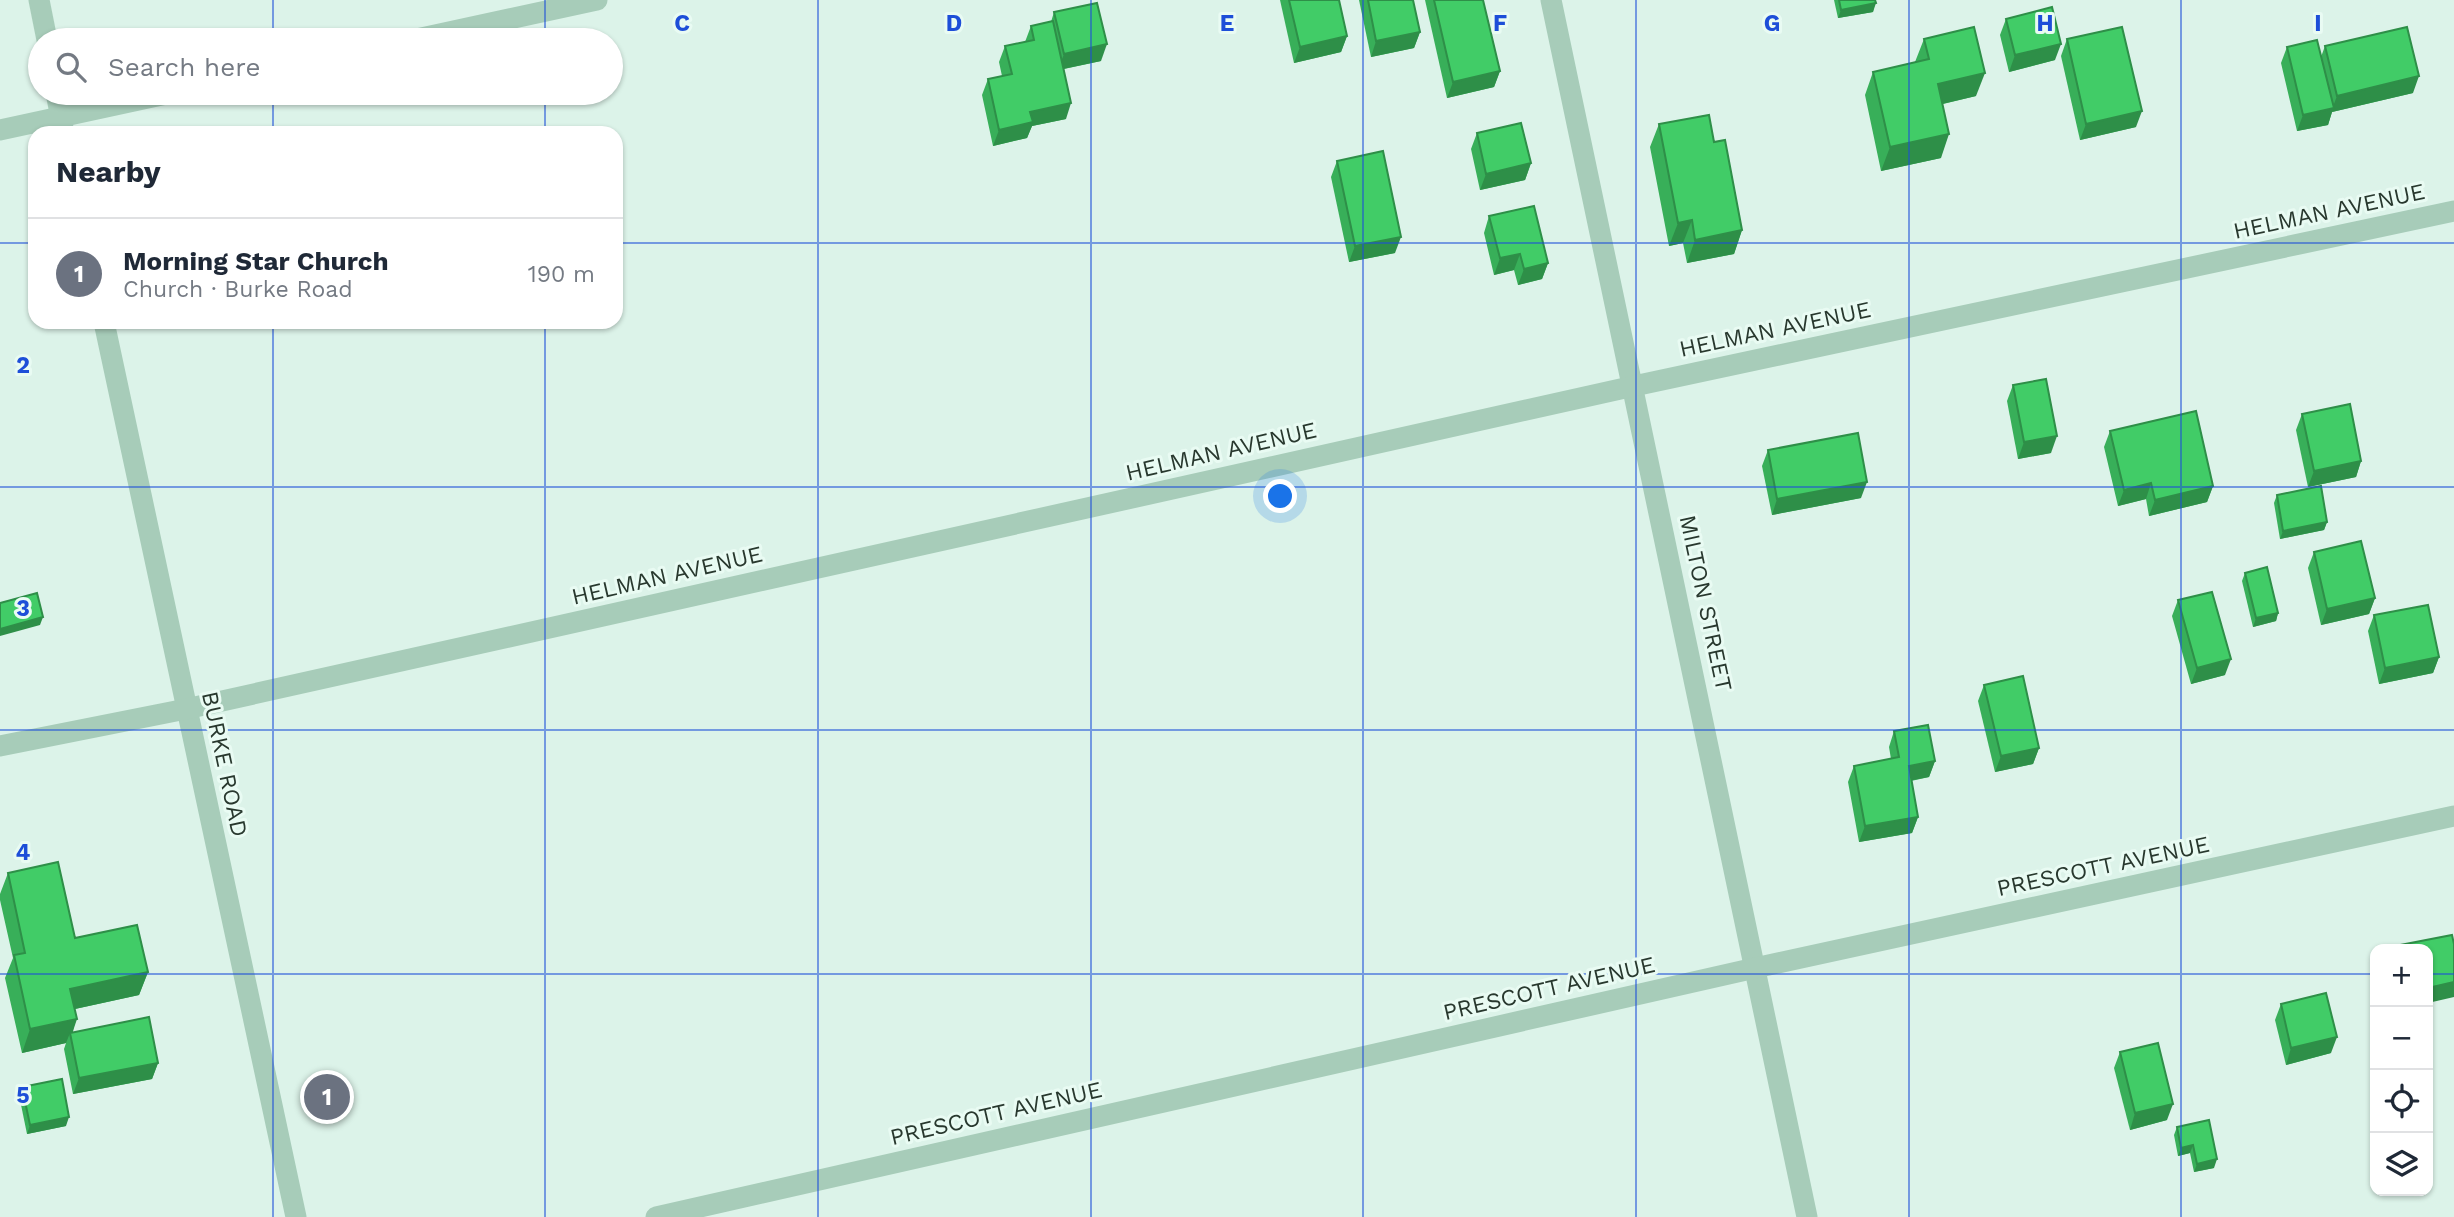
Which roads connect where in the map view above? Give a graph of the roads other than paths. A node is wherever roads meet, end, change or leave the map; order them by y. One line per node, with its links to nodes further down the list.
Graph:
1 (39, 0): 4 (street)
2 (597, 0): 5 (street)
3 (1550, 0): 13 (street, MILTON STREET)
4 (45, 28)
5 (468, 28)
6 (59, 105): 8 (street)
7 (130, 105): 8 (street)
8 (63, 125)
9 (28, 128): 10 (street)
10 (0, 130)
11 (2454, 211): 13 (street, HELMAN AVENUE)
12 (105, 329): 14 (street, BURKE ROAD)
13 (1634, 386): 14 (street, HELMAN AVENUE); 17 (street, MILTON STREET)
14 (186, 709): 15 (street, HELMAN AVENUE); 18 (street, BURKE ROAD)
15 (0, 746)
16 (2454, 816): 17 (street, PRESCOTT AVENUE)
17 (1755, 968): 19 (street, PRESCOTT AVENUE); 20 (street, MILTON STREET)
18 (296, 1217)
19 (656, 1217)
20 (1807, 1217)

